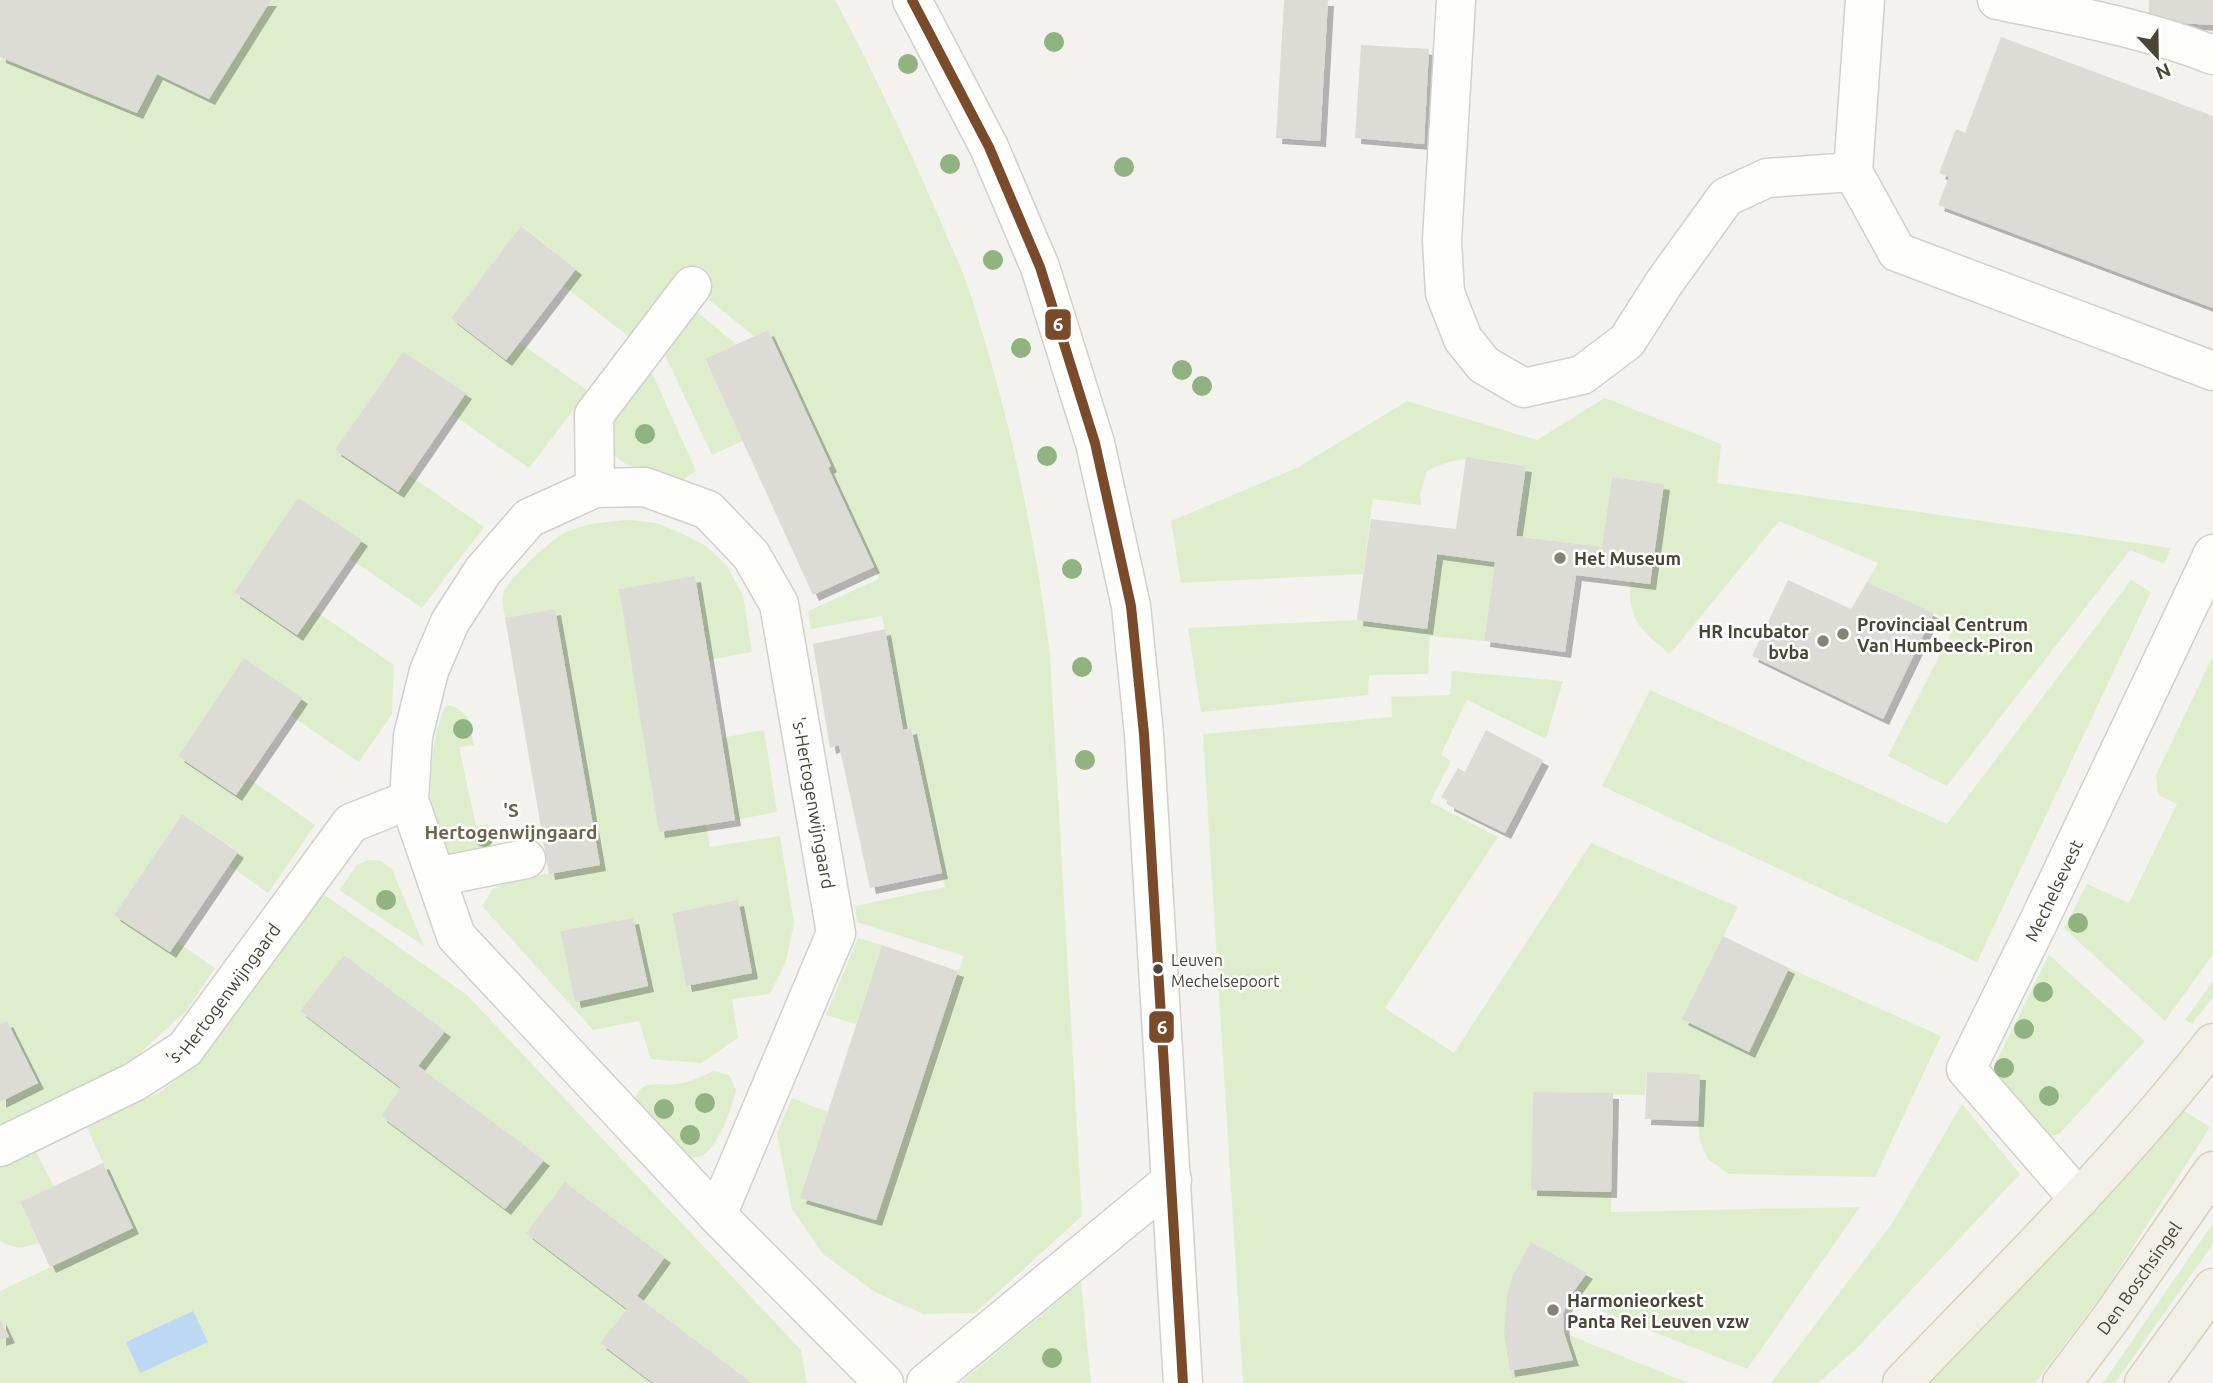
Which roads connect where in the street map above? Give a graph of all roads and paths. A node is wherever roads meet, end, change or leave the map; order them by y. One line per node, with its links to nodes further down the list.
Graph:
1 (912, 0): 17 (street)
2 (1456, 0): 6 (street)
3 (1865, 0): 6 (street)
4 (1997, 0): 5 (street)
5 (2213, 55)
6 (1853, 172): 8 (street)
7 (692, 286): 9 (street)
8 (2213, 371)
9 (595, 488): 11 (street, 's-Hertogenwijngaard); 19 (street, 's-Hertogenwijngaard)
10 (2213, 554): 18 (street, Mechelsevest)
11 (409, 800): 13 (street, 's-Hertogenwijngaard); 15 (street, 's-Hertogenwijngaard)
12 (526, 859): 13 (street)
13 (436, 877): 19 (street, 's-Hertogenwijngaard)
14 (2213, 1043): 18 (main road)
15 (0, 1147)
16 (2213, 1171): 25 (main road, Den Boschsingel)
17 (1172, 1181): 22 (street); 23 (street)
18 (2079, 1199): 24 (main road)
19 (717, 1215): 21 (street, 's-Hertogenwijngaard)
20 (2213, 1288): 26 (main road)
21 (884, 1383)
22 (926, 1383)
23 (1183, 1383)
24 (1902, 1383)
25 (2062, 1383)
26 (2144, 1383)

